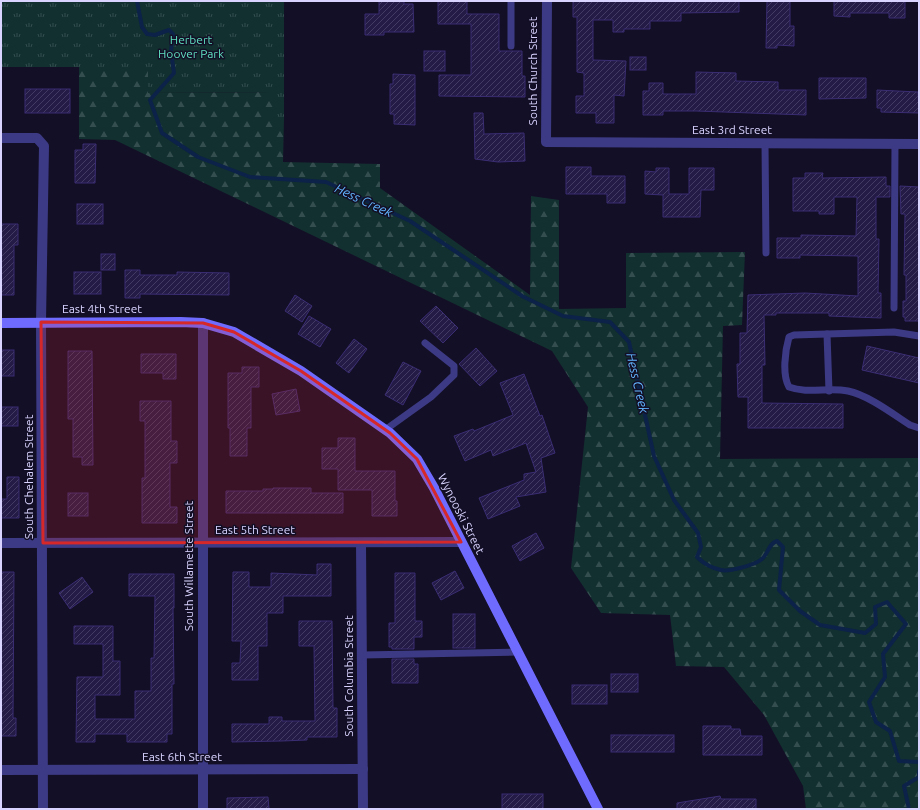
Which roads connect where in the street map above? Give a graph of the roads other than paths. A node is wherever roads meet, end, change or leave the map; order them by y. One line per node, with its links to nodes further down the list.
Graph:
1 (510, 1): 3 (lane)
2 (547, 1): 5 (street, South Church Street)
3 (511, 46)
4 (1, 138): 12 (street, South Chehalem Street)
5 (546, 142): 6 (street, East 3rd Street)
6 (765, 143): 7 (street, East 3rd Street); 9 (lane)
7 (895, 144): 8 (street, East 3rd Street); 10 (lane)
8 (919, 144)
9 (766, 253)
10 (894, 308)
11 (1, 322): 12 (main road, East 4th Street)
12 (41, 322): 13 (main road, East 4th Street); 22 (street, South Chehalem Street)
13 (203, 323): 19 (main road, Wynooski Street); 23 (street, South Willamette Street)
14 (827, 334): 15 (lane); 17 (lane); 17 (lane)
15 (919, 336)
16 (425, 343): 19 (lane)
17 (829, 391): 18 (lane)
18 (919, 428)
19 (385, 430): 20 (main road, Wynooski Street)
20 (460, 542): 24 (street, East 5th Street); 25 (main road, Wynooski Street)
21 (1, 544): 22 (street, East 5th Street)
22 (43, 544): 23 (street, East 5th Street); 29 (street, South Chehalem Street)
23 (202, 544): 24 (street, East 5th Street); 30 (street, South Willamette Street)
24 (361, 544): 26 (street, South Columbia Street)
25 (518, 652): 26 (lane); 34 (main road, Wynooski Street)
26 (362, 655): 27 (street, South Columbia Street)
27 (363, 769): 30 (street, East 6th Street); 33 (street, South Columbia Street)
28 (1, 770): 29 (street, East 6th Street)
29 (43, 770): 30 (street, East 6th Street); 31 (street, South Chehalem Street)
30 (202, 770): 32 (street, South Willamette Street)
31 (43, 809)
32 (203, 809)
33 (363, 809)
34 (598, 809)

